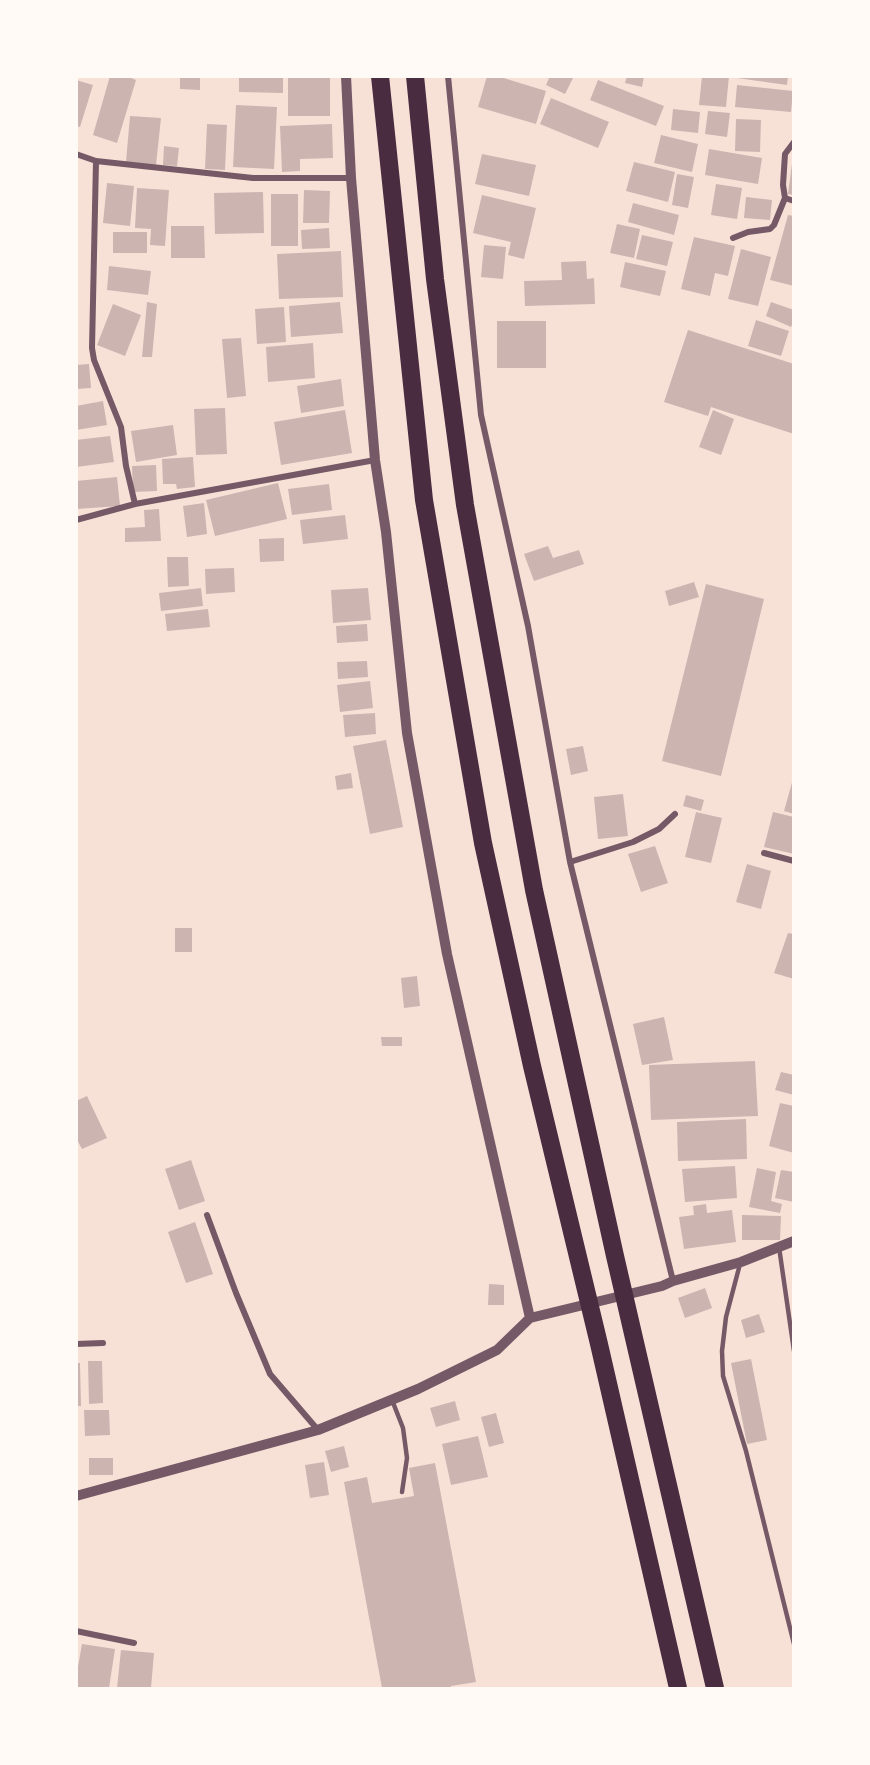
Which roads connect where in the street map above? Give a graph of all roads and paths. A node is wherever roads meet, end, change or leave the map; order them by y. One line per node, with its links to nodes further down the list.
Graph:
1 (346, 76): 8 (street)
2 (380, 76): 35 (highway)
3 (415, 76): 36 (highway)
4 (448, 76): 18 (street)
5 (794, 142): 9 (street)
6 (76, 154): 7 (street)
7 (96, 161): 8 (street); 13 (street)
8 (351, 178): 12 (street)
9 (785, 198): 10 (street); 11 (street)
10 (794, 201)
11 (733, 238)
12 (375, 460): 13 (street); 24 (street)
13 (135, 504): 14 (street)
14 (76, 520)
15 (675, 814): 18 (street)
16 (764, 853): 17 (street)
17 (794, 861)
18 (570, 862): 23 (street)
19 (207, 1215): 29 (street)
20 (794, 1241): 21 (street)
21 (779, 1247): 22 (street); 27 (lane)
22 (741, 1262): 23 (street); 34 (lane)
23 (673, 1281): 24 (street)
24 (530, 1318): 28 (street)
25 (103, 1343): 26 (street)
26 (76, 1344)
27 (794, 1351)
28 (392, 1400): 29 (street); 30 (lane)
29 (318, 1430): 31 (street)
30 (402, 1492)
31 (76, 1496)
32 (76, 1631): 33 (street)
33 (134, 1643)
34 (794, 1644)
35 (678, 1689)
36 (716, 1689)

